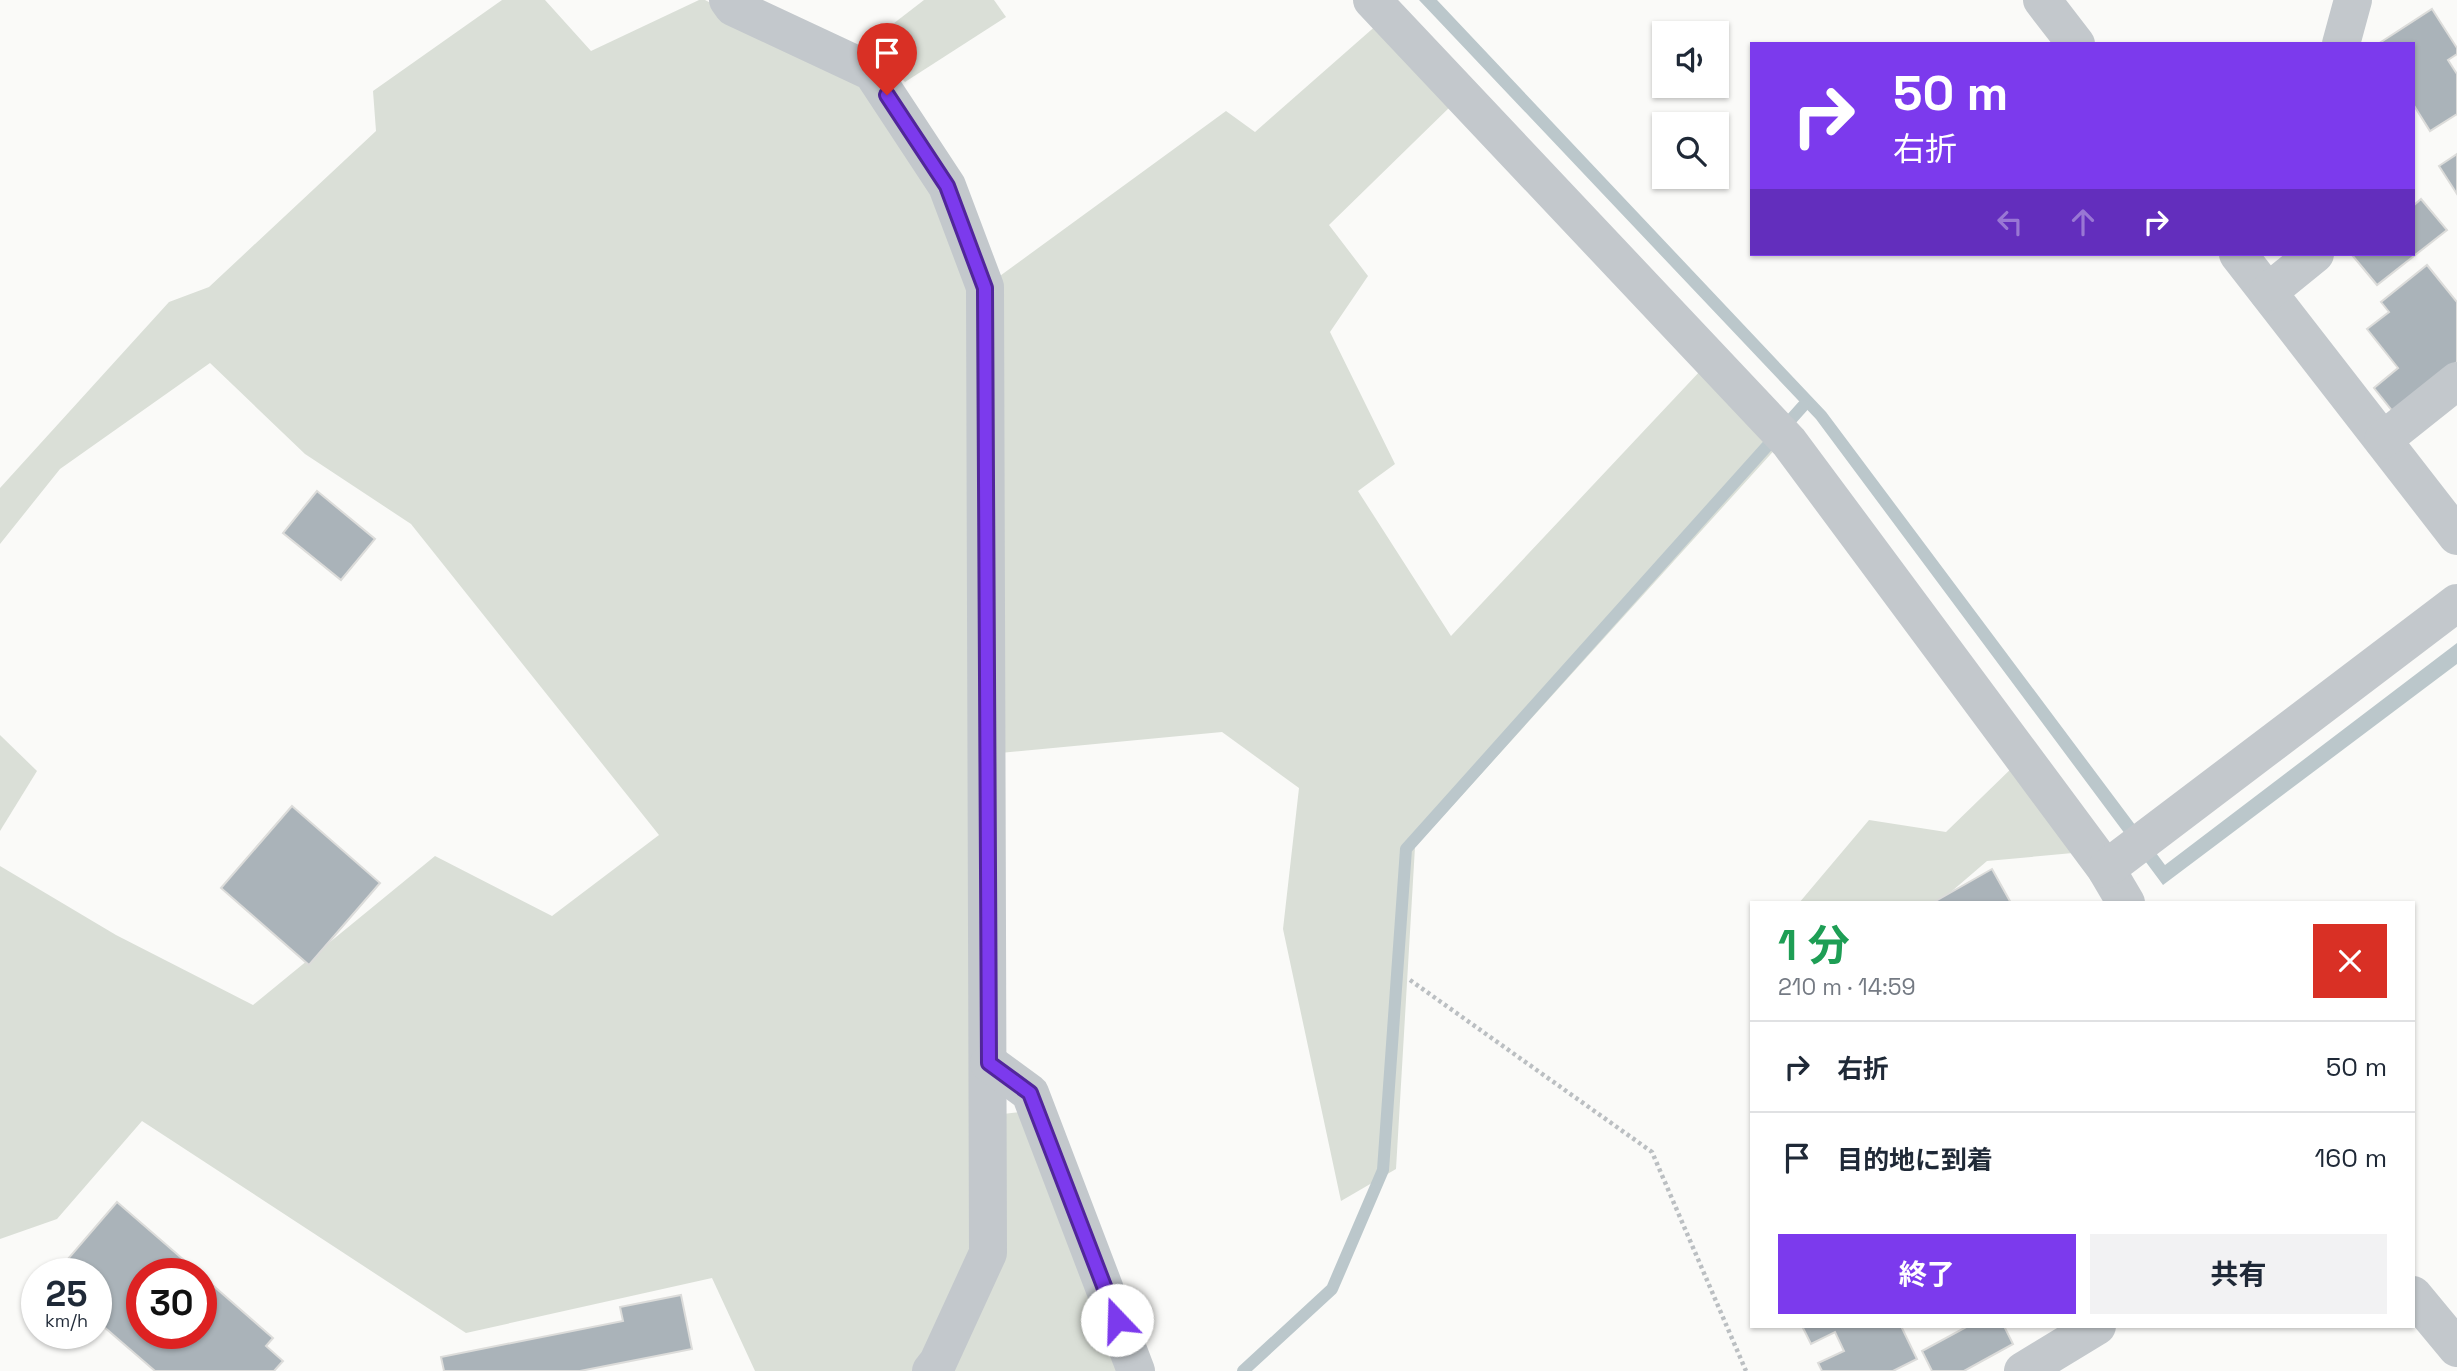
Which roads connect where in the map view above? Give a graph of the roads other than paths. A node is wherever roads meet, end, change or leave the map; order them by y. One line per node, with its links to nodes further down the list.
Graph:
1 (728, 0): 16 (street)
2 (1371, 0): 14 (street)
3 (2042, 0): 5 (street)
4 (2353, 0): 6 (street)
5 (2074, 42)
6 (2342, 42)
7 (2240, 256): 9 (street)
8 (2313, 256): 9 (street)
9 (2268, 292): 11 (street)
10 (2457, 381): 11 (street)
11 (2383, 440): 12 (street)
12 (2457, 536)
13 (2457, 603): 14 (street)
14 (2106, 869): 15 (street)
15 (2125, 901)
16 (989, 1063): 20 (street); 21 (street)
17 (2415, 1297): 19 (street)
18 (2094, 1328): 22 (street)
19 (2457, 1348)
20 (931, 1371)
21 (1136, 1371)
22 (2023, 1371)

